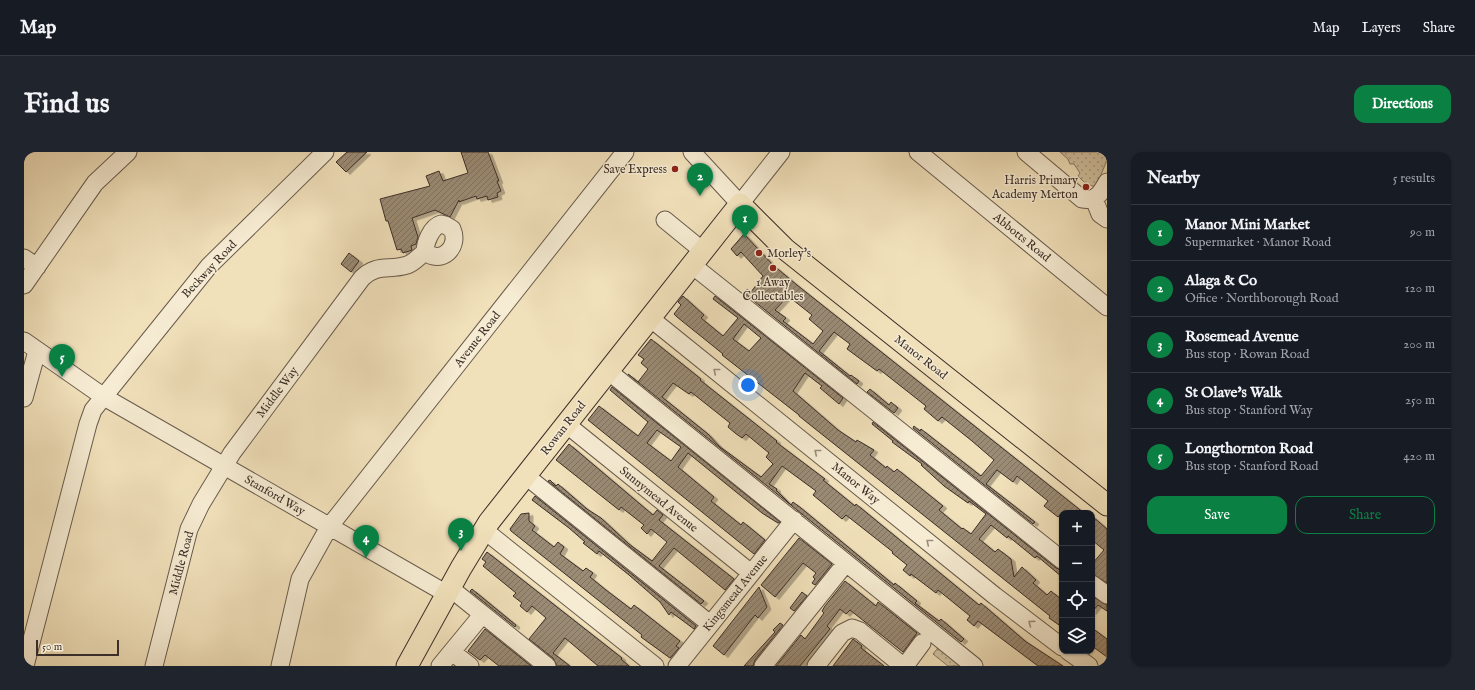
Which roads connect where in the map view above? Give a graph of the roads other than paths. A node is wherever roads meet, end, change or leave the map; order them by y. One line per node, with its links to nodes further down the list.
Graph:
1 (128, 152): 15 (street)
2 (325, 152): 21 (street, Beckway Road)
3 (625, 152): 28 (street, Avenue Road)
4 (692, 152): 10 (street)
5 (781, 152): 10 (street)
6 (918, 152): 17 (street, Abbotts Road)
7 (1026, 152): 9 (street)
8 (1107, 182): 9 (street)
9 (1094, 199): 11 (street)
10 (740, 204): 14 (main road, Rowan Road); 26 (main road, Manor Road)
11 (1107, 219)
12 (665, 220): 14 (street)
13 (425, 252): 24 (street, Middle Way)
14 (697, 258): 18 (main road, Rowan Road); 30 (street)
15 (31, 262): 16 (street)
16 (24, 286)
17 (1107, 307)
18 (650, 318): 20 (main road, Rowan Road); 39 (street, Manor Way, one-way to 18)
19 (31, 346): 21 (street, Stanford Way); 22 (street)
20 (608, 371): 23 (main road, Rowan Road); 27 (street)
21 (104, 397): 24 (street, Stanford Way); 42 (street, Beckway Road)
22 (24, 398)
23 (566, 424): 25 (main road, Rowan Road); 32 (street, Sunnymead Avenue)
24 (224, 466): 28 (street, Stanford Way); 43 (street, Middle Road)
25 (526, 476): 29 (main road, Rowan Road); 37 (street)
26 (1107, 505)
27 (794, 520): 31 (street); 32 (street, Kingsmead Avenue)
28 (329, 527): 34 (street, Stanford Way); 44 (street, Avenue Road)
29 (484, 530): 34 (main road, Rowan Road); 49 (street)
30 (1059, 558)
31 (846, 563): 51 (street); 54 (street)
32 (752, 573): 37 (street, Kingsmead Avenue)
33 (1095, 586): 35 (street)
34 (449, 591): 45 (main road, Rowan Road); 48 (street, Stanford Way)
35 (1107, 595)
36 (477, 621): 40 (street)
37 (710, 624): 50 (street, Kingsmead Avenue)
38 (922, 642): 53 (street)
39 (1059, 645)
40 (452, 652): 46 (street); 47 (street)
41 (1072, 654): 55 (street)
42 (24, 666)
43 (154, 666)
44 (280, 666)
45 (407, 666)
46 (440, 666)
47 (470, 666)
48 (547, 666)
49 (655, 666)
50 (677, 666)
51 (763, 666)
52 (816, 666): 53 (street)
53 (904, 666)
54 (974, 666)
55 (1089, 666)

